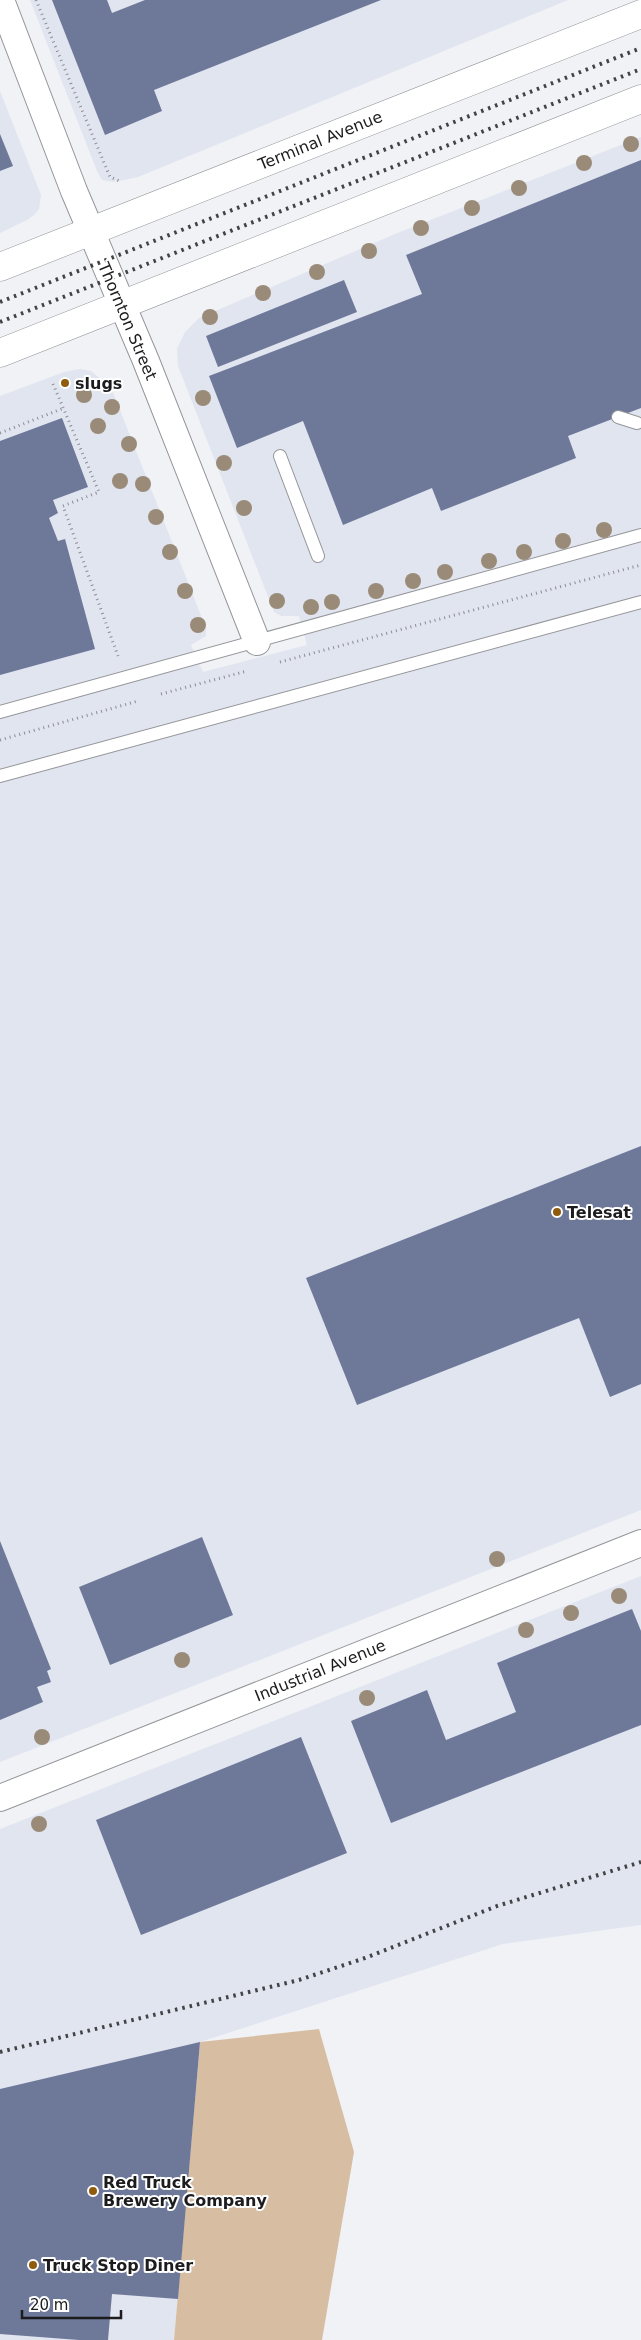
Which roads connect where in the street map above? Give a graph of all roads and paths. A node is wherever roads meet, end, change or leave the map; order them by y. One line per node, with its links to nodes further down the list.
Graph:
1 (2, 0): 6 (street, Thornton Street)
2 (36, 0): 5 (path)
3 (641, 14): 6 (main road, Terminal Avenue)
4 (641, 99): 8 (main road)
5 (122, 182)
6 (90, 231): 7 (main road, Terminal Avenue); 8 (street, Thornton Street)
7 (0, 267)
8 (122, 304): 9 (main road); 20 (street, Thornton Street)
9 (0, 353)
10 (53, 384): 11 (path)
11 (64, 408): 14 (path); 23 (path)
12 (618, 417): 13 (lane)
13 (640, 425)
14 (0, 433)
15 (280, 456): 17 (lane)
16 (641, 535): 20 (lane)
17 (318, 556)
18 (641, 565): 21 (path)
19 (641, 602): 28 (lane)
20 (257, 642): 23 (lane)
21 (280, 662)
22 (250, 670): 24 (path)
23 (126, 678): 26 (lane)
24 (154, 696)
25 (144, 699): 27 (path)
26 (0, 712)
27 (0, 740)
28 (0, 776)
29 (641, 1543): 30 (street, Industrial Avenue)
30 (0, 1798)

